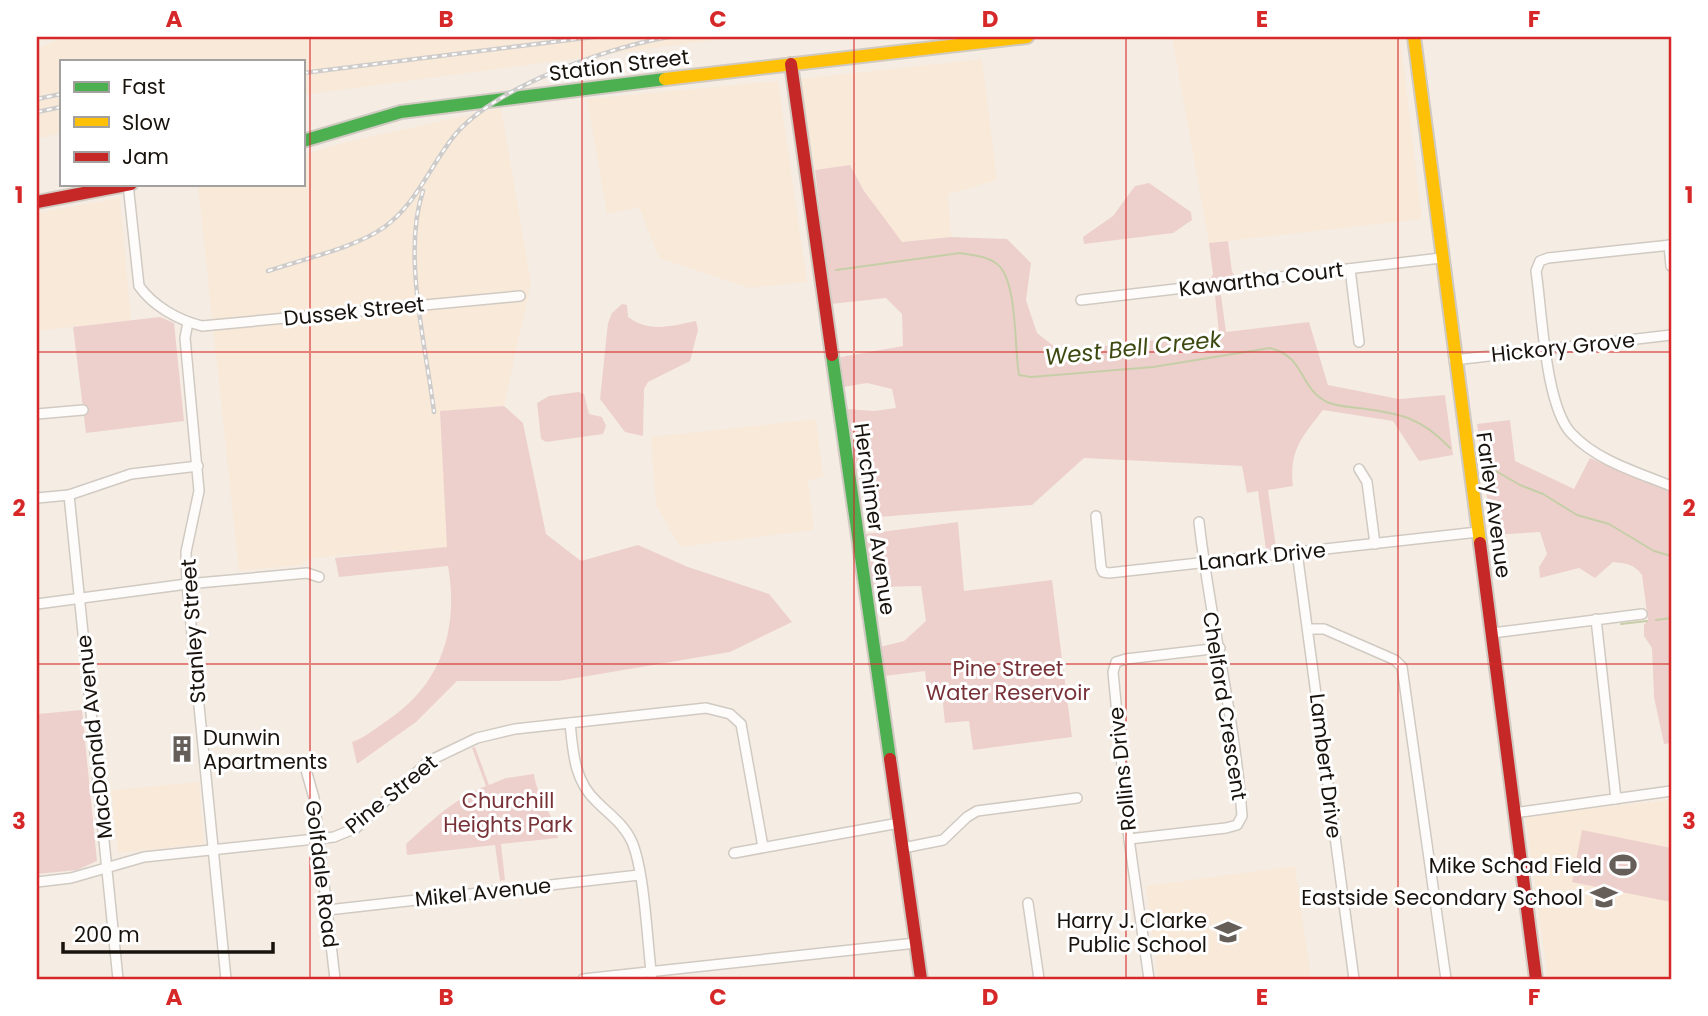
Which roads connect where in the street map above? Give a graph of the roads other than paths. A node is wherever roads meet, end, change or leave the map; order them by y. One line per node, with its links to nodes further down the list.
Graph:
1 (1027, 37): 3 (street, Station Street)
2 (1414, 37): 9 (street, Farley Avenue)
3 (791, 64): 4 (street, Station Street); 47 (street, Herchimer Avenue)
4 (304, 141)
5 (120, 186): 7 (street)
6 (130, 186): 14 (street)
7 (37, 202)
8 (1670, 245): 10 (street); 17 (street)
9 (1441, 258): 11 (street, Kawartha Court); 18 (street, Farley Avenue)
10 (1671, 266)
11 (1350, 269): 13 (street, Kawartha Court); 16 (street)
12 (520, 296): 14 (street, Dussek Street)
13 (1081, 300)
14 (188, 322): 21 (street, Stanley Street)
15 (1671, 335): 17 (street, Hickory Grove)
16 (1359, 342)
17 (1547, 349): 18 (street, Hickory Grove); 23 (street)
18 (1454, 360): 28 (street, Farley Avenue)
19 (83, 410): 20 (street)
20 (37, 414)
21 (198, 466): 24 (street); 33 (street, Stanley Street)
22 (1359, 468): 29 (street)
23 (1671, 486)
24 (69, 495): 25 (street); 34 (street, MacDonald Avenue)
25 (37, 498)
26 (1096, 516): 31 (street, Lanark Drive)
27 (1199, 522): 31 (street, Chelford Crescent)
28 (1478, 532): 29 (street, Lanark Drive); 39 (street, Farley Avenue)
29 (1375, 544): 30 (street, Lanark Drive)
30 (1297, 552): 31 (street, Lanark Drive); 38 (street, Lambert Drive)
31 (1204, 562): 40 (street, Chelford Crescent)
32 (319, 577): 33 (street)
33 (187, 584): 34 (street); 52 (street, Stanley Street)
34 (80, 600): 35 (street); 54 (street, MacDonald Avenue)
35 (37, 604)
36 (1642, 614): 37 (street)
37 (1596, 619): 39 (street); 45 (street)
38 (1308, 629): 68 (street, Lambert Drive); 69 (street)
39 (1492, 633): 46 (street, Farley Avenue)
40 (1220, 648): 49 (street, Rollins Drive); 49 (street, Chelford Crescent)
41 (570, 723): 48 (street, Pine Street); 50 (street, Pine Street); 55 (street)
42 (306, 769): 48 (street, Golfdale Road)
43 (1671, 791): 45 (street)
44 (1077, 798): 51 (street)
45 (1616, 799): 46 (street)
46 (1514, 813): 70 (street, Farley Avenue)
47 (899, 823): 50 (street); 51 (street, Herchimer Avenue)
48 (320, 839): 52 (street, Pine Street); 58 (street, Golfdale Road)
49 (1129, 839): 67 (street, Rollins Drive)
50 (764, 847): 53 (street)
51 (903, 848): 59 (street, Herchimer Avenue)
52 (213, 850): 54 (street, Pine Street); 62 (street, Stanley Street)
53 (734, 853)
54 (107, 866): 56 (street, Pine Street); 61 (street, MacDonald Avenue)
55 (639, 875): 58 (street, Mikel Avenue); 60 (street)
56 (37, 882)
57 (1028, 903): 66 (street)
58 (328, 910): 63 (street, Golfdale Road)
59 (916, 943): 60 (street); 65 (street, Herchimer Avenue)
60 (652, 975): 64 (street)
61 (118, 979)
62 (226, 979)
63 (335, 979)
64 (583, 979)
65 (921, 979)
66 (1039, 979)
67 (1149, 979)
68 (1354, 979)
69 (1446, 979)
70 (1536, 979)

